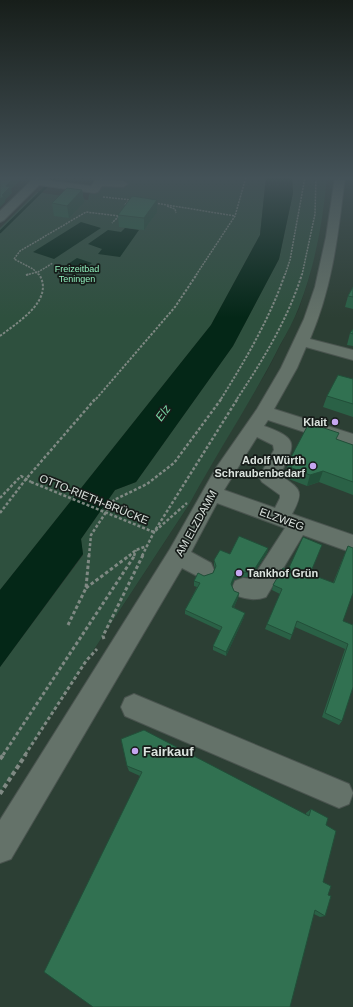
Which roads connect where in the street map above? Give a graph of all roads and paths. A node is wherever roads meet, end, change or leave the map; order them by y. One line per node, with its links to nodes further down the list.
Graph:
1 (65, 224): 6 (path)
2 (231, 224): 17 (path)
3 (297, 224): 29 (path)
4 (313, 224): 23 (path)
5 (333, 224): 12 (street, AM ELZDAMM)
6 (22, 250): 7 (path); 9 (path)
7 (28, 252)
8 (53, 263): 9 (path)
9 (38, 272): 10 (path); 11 (path)
10 (26, 275)
11 (0, 336)
12 (301, 341): 13 (street); 14 (street, AM ELZDAMM)
13 (353, 355)
14 (264, 412): 15 (street, AM ELZDAMM); 16 (street)
15 (252, 428): 18 (street, AM ELZDAMM); 22 (street)
16 (353, 441)
17 (26, 479): 19 (path); 21 (path); 23 (path, OTTO-RIETH-BRÜCKE, bridge)
18 (212, 493): 22 (street, ELZWEG); 27 (street, AM ELZDAMM)
19 (0, 498)
20 (186, 509): 23 (path)
21 (0, 513)
22 (288, 521): 24 (street, ELZWEG); 30 (street)
23 (152, 532): 25 (path)
24 (353, 544)
25 (147, 546): 26 (path); 33 (path)
26 (136, 550): 29 (path); 35 (path)
27 (178, 555): 28 (street); 38 (street, AM ELZDAMM)
28 (203, 570)
29 (86, 588): 31 (path)
30 (243, 588)
31 (68, 625)
32 (109, 635): 33 (path)
33 (105, 640): 36 (path)
34 (134, 707): 37 (street)
35 (0, 759)
36 (0, 794)
37 (339, 794)
38 (0, 848)

